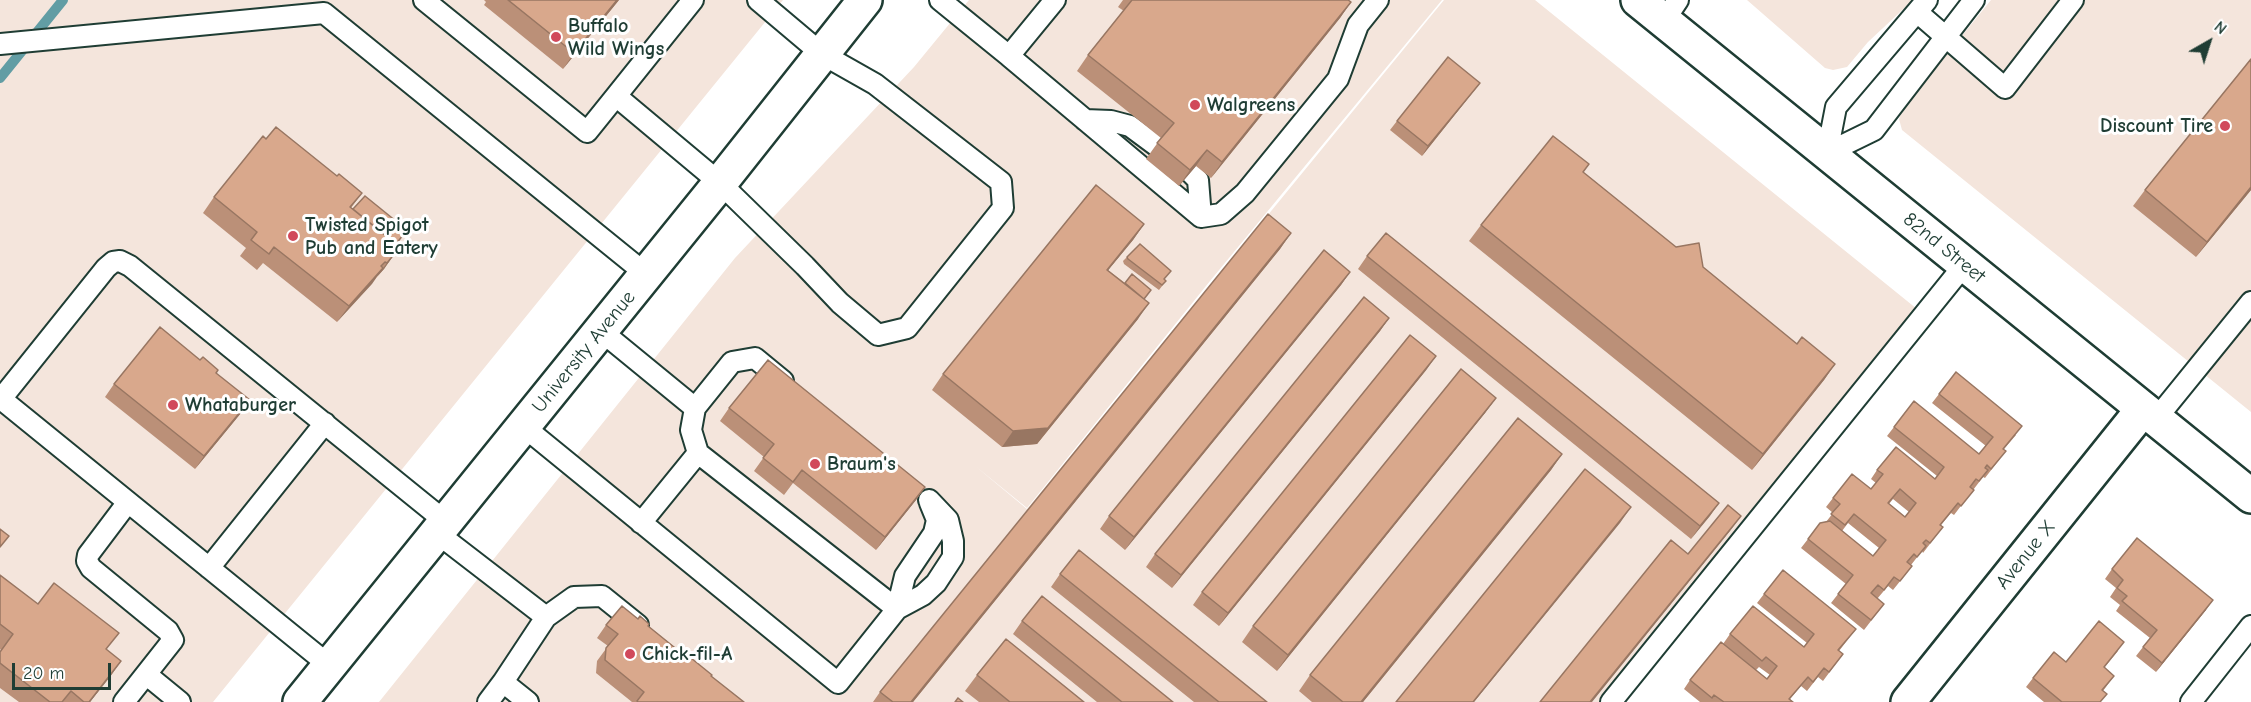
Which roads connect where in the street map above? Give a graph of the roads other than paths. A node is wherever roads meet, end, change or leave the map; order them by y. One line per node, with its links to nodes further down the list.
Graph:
1 (424, 0): 18 (lane)
2 (693, 0): 18 (lane)
3 (758, 0): 16 (lane)
4 (865, 0): 16 (main road, University Avenue)
5 (940, 0): 17 (lane)
6 (1055, 0): 17 (lane)
7 (1378, 0): 24 (lane)
8 (1638, 0): 13 (main road, 82nd Street)
9 (1974, 0): 14 (lane)
10 (2073, 0): 14 (lane)
11 (1922, 6): 14 (lane); 21 (lane)
12 (323, 7): 15 (lane); 26 (lane)
13 (1671, 10): 21 (main road, 82nd Street)
14 (1947, 36): 21 (lane)
15 (0, 44)
16 (822, 54): 23 (main road, University Avenue); 23 (lane)
17 (1009, 56): 19 (lane)
18 (616, 96): 23 (lane)
19 (1085, 120): 20 (lane); 24 (lane)
20 (1157, 146)
21 (1827, 153): 25 (main road, 82nd Street)
22 (1190, 172): 24 (lane)
23 (720, 183): 26 (main road, University Avenue)
24 (1201, 217)
25 (1965, 264): 33 (main road, 82nd Street); 56 (lane)
26 (646, 274): 29 (main road, University Avenue)
27 (2251, 302): 28 (lane)
28 (2244, 325): 33 (lane)
29 (601, 331): 32 (lane); 35 (main road, University Avenue)
30 (801, 395): 32 (lane)
31 (0, 399): 34 (lane); 40 (lane)
32 (695, 408): 36 (lane)
33 (2150, 414): 38 (main road, 82nd Street); 57 (main road, Avenue X)
34 (325, 423): 42 (lane); 43 (lane)
35 (524, 426): 41 (lane); 42 (main road, University Avenue)
36 (698, 453): 41 (lane); 44 (lane)
37 (911, 485): 39 (lane)
38 (2251, 496)
39 (929, 500): 44 (lane); 44 (lane)
40 (128, 502): 43 (lane); 49 (lane)
41 (641, 523): 44 (lane)
42 (442, 527): 45 (lane); 48 (main road, University Avenue)
43 (209, 568): 48 (lane)
44 (897, 609)
45 (546, 617): 47 (lane); 50 (lane)
46 (2251, 626): 58 (lane)
47 (654, 638)
48 (330, 666): 53 (main road, University Avenue)
49 (147, 675): 51 (lane); 52 (lane)
50 (503, 682): 54 (lane); 55 (lane)
51 (124, 702)
52 (180, 702)
53 (300, 702)
54 (488, 702)
55 (528, 702)
56 (1611, 702)
57 (1908, 702)
58 (2191, 702)

